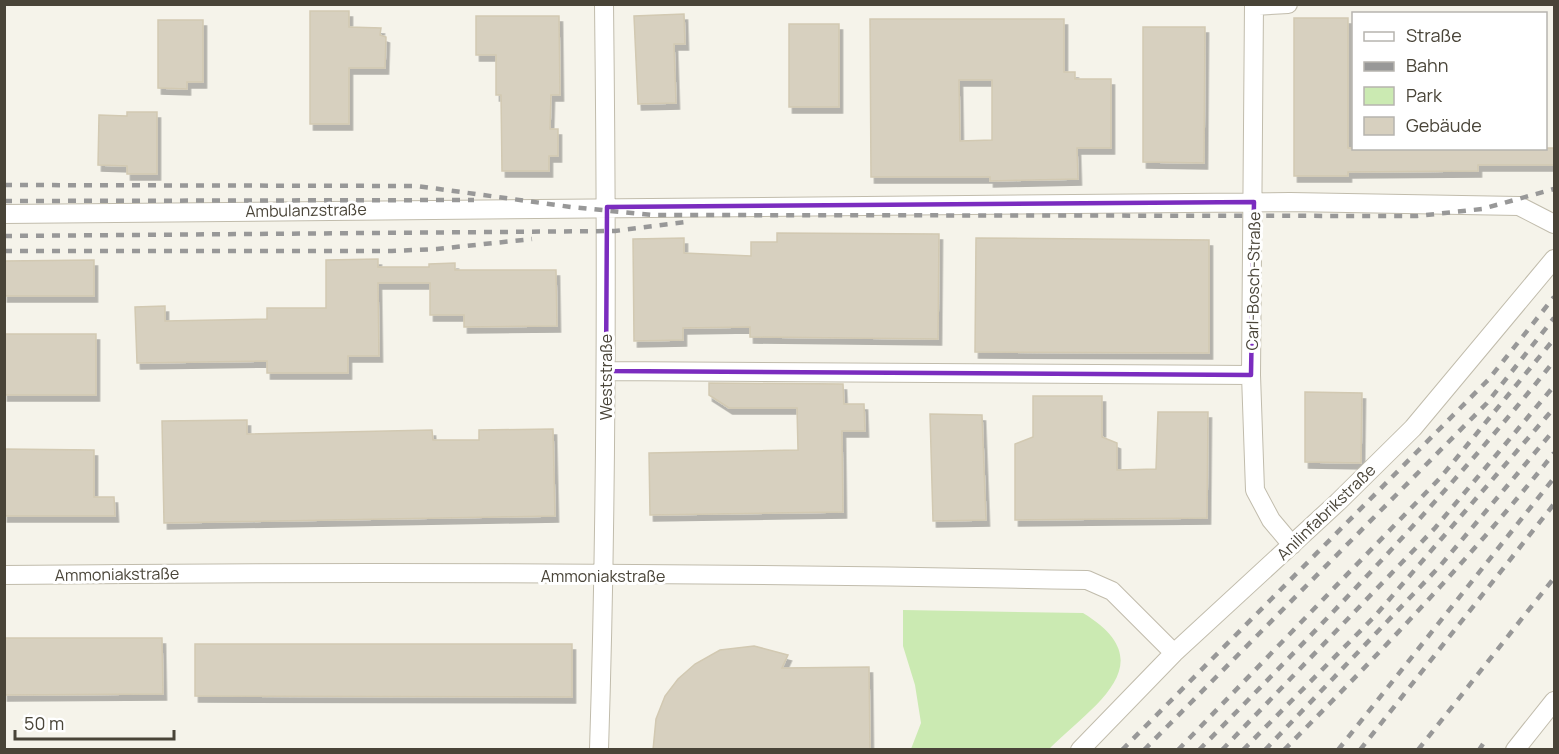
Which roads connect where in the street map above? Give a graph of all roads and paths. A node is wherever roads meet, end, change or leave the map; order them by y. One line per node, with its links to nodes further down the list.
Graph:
1 (604, 4): 5 (street, Weststraße)
2 (1288, 4): 3 (street)
3 (1254, 5): 4 (street, Carl-Bosch-Straße)
4 (1254, 202): 5 (street, Ambulanzstraße); 7 (street, Ambulanzstraße); 10 (street, Carl-Bosch-Straße)
5 (607, 207): 6 (street, Ambulanzstraße); 9 (street, Weststraße)
6 (4, 214)
7 (1554, 224)
8 (1554, 259): 11 (street, Anilinfabrikstraße)
9 (606, 371): 10 (street); 13 (street, Weststraße)
10 (1251, 375): 11 (street, Carl-Bosch-Straße)
11 (1292, 545): 14 (street, Anilinfabrikstraße)
12 (4, 575): 13 (street, Ammoniakstraße)
13 (604, 576): 14 (street, Ammoniakstraße); 16 (street, Weststraße)
14 (1174, 653): 17 (street, Anilinfabrikstraße)
15 (1554, 701): 18 (street)
16 (599, 750)
17 (1080, 750)
18 (1515, 750)

